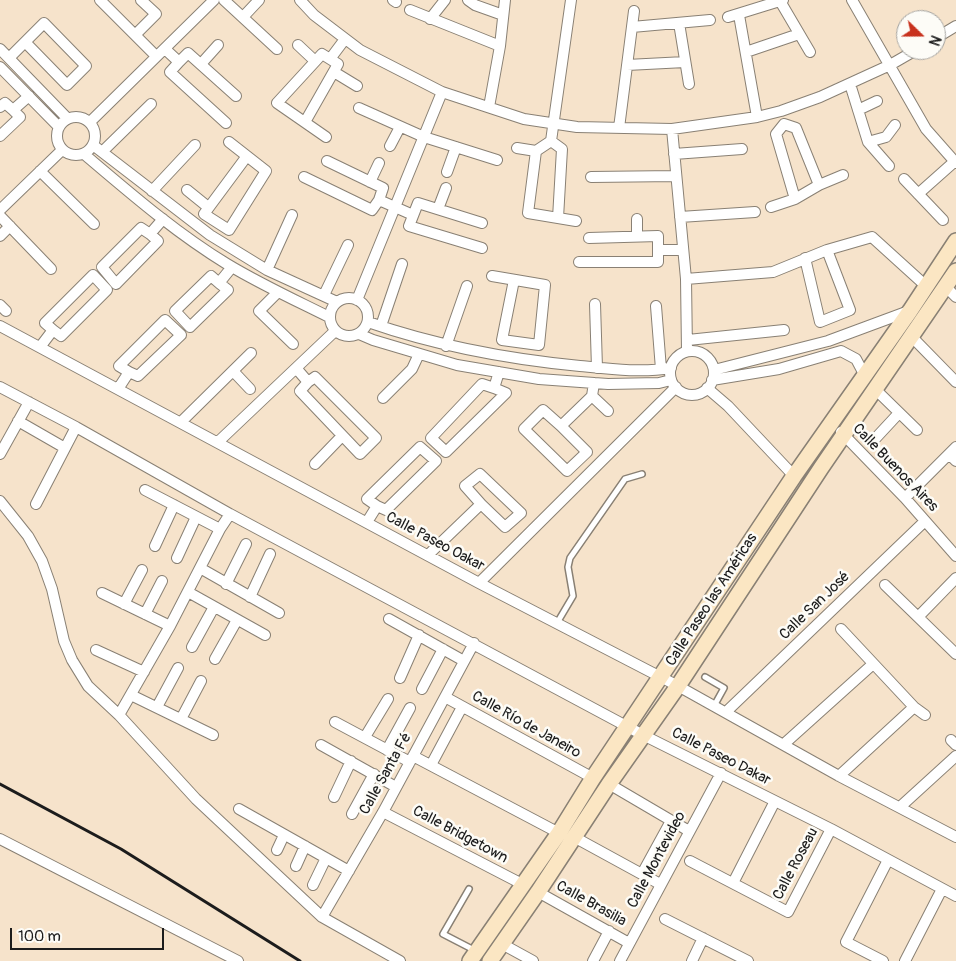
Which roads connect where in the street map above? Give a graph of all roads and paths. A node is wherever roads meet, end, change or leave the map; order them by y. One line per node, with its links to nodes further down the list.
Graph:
1 (100, 0): 24 (street)
2 (141, 0): 24 (street)
3 (214, 0): 31 (street)
4 (224, 0): 18 (street)
5 (259, 0): 18 (street)
6 (445, 0): 19 (street)
7 (468, 0): 16 (street)
8 (505, 0): 16 (street)
9 (571, 0): 66 (street)
10 (782, 0): 15 (street); 23 (street)
11 (852, 0): 44 (street)
12 (304, 1): 25 (street)
13 (410, 10): 19 (street)
14 (634, 11): 22 (street)
15 (739, 15): 17 (street); 33 (street)
16 (503, 16): 29 (street)
17 (728, 17)
18 (243, 18): 32 (street)
19 (430, 19): 29 (street)
20 (710, 20): 21 (street)
21 (679, 23): 22 (street); 41 (street)
22 (632, 27): 43 (street)
23 (800, 34): 33 (street); 34 (street)
24 (135, 35): 35 (street)
25 (345, 40): 37 (street); 50 (street)
26 (24, 42): 26 (street); 36 (street)
27 (218, 45): 42 (street)
28 (298, 45): 39 (street)
29 (500, 46): 55 (street)
30 (0, 48): 36 (street)
31 (165, 48): 35 (street); 40 (street)
32 (277, 49)
33 (746, 52): 61 (street)
34 (810, 52)
35 (156, 56): 63 (street)
36 (9, 58): 62 (street)
37 (330, 59): 39 (street); 46 (street)
38 (899, 60): 44 (street)
39 (315, 61): 64 (street)
40 (179, 62): 42 (street); 65 (street)
41 (685, 62): 43 (street); 47 (street)
42 (201, 64): 52 (street)
43 (627, 65): 71 (street)
44 (890, 65): 48 (street); 93 (street)
45 (0, 67): 51 (street)
46 (334, 72): 49 (street); 64 (street)
47 (689, 84)
48 (850, 84): 59 (street); 60 (street)
49 (357, 86)
50 (442, 92): 55 (street); 75 (street)
51 (29, 96): 58 (street); 69 (street)
52 (236, 96)
53 (877, 100): 59 (street)
54 (151, 104): 87 (street)
55 (489, 107): 66 (street)
56 (0, 108): 58 (street)
57 (359, 108): 70 (street)
58 (13, 110): 73 (street)
59 (858, 110): 78 (street)
60 (780, 111): 61 (street); 67 (street)
61 (757, 117): 72 (street)
62 (67, 118): 63 (street); 69 (street)
63 (90, 122): 79 (street)
64 (305, 122): 74 (street)
65 (226, 123)
66 (553, 123): 71 (street); 76 (street)
67 (784, 124): 104 (street); 109 (street)
68 (895, 125): 78 (street)
69 (58, 126): 85 (street)
70 (400, 127): 75 (street); 81 (street)
71 (619, 128): 72 (street)
72 (672, 129): 89 (street)
73 (0, 136)
74 (326, 137)
75 (424, 137): 82 (street); 113 (street)
76 (552, 141): 86 (street); 121 (street)
77 (229, 142): 90 (street)
78 (868, 142): 95 (street)
79 (93, 145): 87 (street); 88 (street)
80 (195, 145): 106 (street)
81 (390, 146)
82 (456, 147): 91 (street); 97 (street)
83 (517, 148): 86 (street)
84 (742, 149): 89 (street)
85 (62, 150): 88 (street); 96 (street)
86 (536, 151): 121 (street)
87 (102, 152): 106 (street)
88 (84, 154): 122 (street)
89 (674, 154): 99 (street)
90 (247, 156): 112 (street); 126 (street)
91 (497, 160)
92 (327, 161): 103 (street)
93 (955, 162): 108 (street)
94 (379, 163): 103 (street)
95 (888, 166)
96 (40, 171): 114 (street); 128 (street)
97 (448, 172)
98 (843, 175): 104 (street)
99 (676, 176): 101 (street); 120 (street)
100 (304, 177): 110 (street)
101 (591, 177)
102 (904, 179): 108 (street)
103 (370, 182): 110 (street)
104 (819, 185): 109 (street)
105 (446, 188): 115 (street)
106 (152, 190): 131 (street)
107 (187, 190): 112 (street)
108 (918, 194): 124 (street)
109 (795, 199): 111 (street)
110 (378, 200): 113 (street)
111 (771, 207)
112 (208, 208): 126 (street)
113 (394, 208): 118 (street); 158 (street)
114 (0, 210)
115 (438, 210): 118 (street); 127 (street)
116 (755, 212): 120 (street)
117 (292, 215): 147 (street)
118 (413, 215): 137 (street)
119 (0, 216): 129 (street)
120 (680, 217): 139 (street)
121 (558, 218): 125 (street)
122 (163, 219): 130 (street); 145 (street)
123 (637, 219): 133 (street)
124 (942, 220)
125 (576, 221)
126 (215, 222): 131 (street)
127 (482, 223)
128 (94, 224)
129 (10, 226): 132 (street); 146 (street)
130 (150, 234): 130 (street)
131 (208, 234): 147 (street)
132 (0, 236)
133 (637, 236): 134 (street); 138 (street)
134 (589, 238)
135 (956, 240): 142 (street, Calle Paseo las Américas)
136 (348, 245): 157 (street)
137 (482, 248)
138 (659, 250): 139 (street); 143 (street)
139 (683, 250): 150 (street)
140 (827, 250): 141 (street); 141 (street); 154 (street)
141 (805, 258): 150 (street)
142 (943, 261): 148 (street); 154 (street, Calle Paseo las Américas)
143 (579, 262)
144 (402, 264): 166 (street)
145 (232, 267): 152 (street); 155 (street)
146 (51, 269)
147 (268, 270): 157 (street)
148 (956, 271): 156 (street, Calle Paseo las Américas)
149 (492, 276): 151 (street)
150 (686, 279): 175 (street)
151 (514, 280): 172 (street); 172 (street)
152 (220, 283): 152 (street)
153 (467, 286): 174 (street)
154 (926, 286): 162 (street, Calle Paseo las Américas)
155 (278, 292): 163 (street); 173 (street)
156 (951, 292): 171 (street, Calle Paseo las Américas)
157 (324, 295): 159 (street)
158 (357, 300): 159 (street); 164 (street)
159 (337, 302): 163 (street)
160 (595, 304): 181 (street)
161 (656, 306): 182 (street)
162 (910, 310): 186 (street, Calle Paseo las Américas); 187 (street)
163 (329, 317): 169 (street)
164 (368, 322): 166 (street); 170 (street)
165 (0, 326): 176 (street, Calle Paseo Oakar)
166 (381, 326): 174 (street)
167 (52, 330): 167 (street); 176 (street)
168 (784, 330): 175 (street)
169 (335, 331): 170 (street); 180 (street)
170 (359, 334): 178 (street)
171 (911, 336): 189 (street); 196 (street, Calle Paseo las Américas)
172 (523, 343): 179 (street)
173 (293, 344)
174 (446, 346): 179 (street)
175 (688, 346): 182 (street); 187 (street)
176 (40, 347): 194 (street, Calle Paseo Oakar)
177 (251, 353): 183 (street)
178 (419, 354): 185 (street); 198 (street)
179 (520, 359): 181 (street)
180 (296, 368): 188 (street); 211 (street)
181 (597, 368): 182 (street)
182 (666, 369): 191 (street)
183 (233, 371): 195 (street); 203 (street)
184 (129, 372): 184 (street); 194 (street)
185 (499, 372): 190 (street); 193 (street)
186 (865, 376): 187 (street); 204 (street, Calle Paseo las Américas)
187 (711, 379): 191 (street); 217 (street)
188 (308, 382): 209 (street); 209 (street)
189 (956, 382)
190 (594, 383): 191 (street); 197 (street)
191 (674, 384): 240 (street)
192 (0, 387): 199 (street)
193 (494, 388): 193 (street)
194 (118, 389): 203 (street, Calle Paseo Oakar)
195 (250, 389)
196 (875, 389): 201 (street); 208 (street, Calle Paseo las Américas)
197 (592, 396): 200 (street); 205 (street)
198 (383, 398)
199 (29, 402): 202 (street); 206 (street)
200 (608, 411)
201 (899, 413): 207 (street); 210 (street)
202 (18, 421): 212 (street); 213 (street)
203 (181, 422): 211 (street, Calle Paseo Oakar)
204 (831, 424): 208 (street, Calle Buenos Aires); 217 (street, Calle Paseo las Américas)
205 (561, 426): 205 (street)
206 (76, 427): 212 (street); 225 (street)
207 (917, 430)
208 (844, 435): 219 (street, Calle Buenos Aires); 272 (street, Calle Paseo las Américas)
209 (342, 436): 215 (street)
210 (873, 441)
211 (218, 442): 228 (street, Calle Paseo Oakar)
212 (65, 448): 221 (street)
213 (0, 454)
214 (954, 454): 219 (street)
215 (315, 464)
216 (642, 474): 253 (lane)
217 (794, 476): 268 (street, Calle Paseo las Américas)
218 (145, 490): 223 (street)
219 (905, 498): 227 (street, Calle Buenos Aires)
220 (0, 501): 283 (street)
221 (36, 504)
222 (481, 504): 222 (street); 233 (street)
223 (174, 505): 226 (street); 231 (street)
224 (377, 506): 224 (street); 228 (street)
225 (230, 514): 229 (street); 258 (street)
226 (196, 516): 229 (street); 235 (street)
227 (926, 521): 234 (street, Calle Buenos Aires); 282 (street, Calle San José)
228 (367, 522): 233 (street, Calle Paseo Oakar)
229 (220, 529): 236 (street)
230 (246, 544): 241 (street)
231 (155, 546)
232 (270, 554): 245 (street)
233 (428, 556): 240 (street, Calle Paseo Oakar)
234 (956, 556)
235 (177, 558)
236 (200, 568): 241 (street); 243 (street)
237 (142, 570): 246 (street)
238 (956, 578): 250 (street)
239 (162, 581): 249 (street)
240 (479, 583): 253 (street, Calle Paseo Oakar)
241 (226, 584): 245 (street)
242 (885, 585): 250 (street)
243 (188, 592): 247 (street); 254 (street)
244 (102, 593): 246 (street)
245 (250, 597): 248 (street)
246 (124, 604): 249 (street)
247 (214, 607): 252 (street); 259 (street)
248 (279, 613)
249 (145, 614): 254 (street)
250 (919, 616): 262 (street)
251 (389, 619): 257 (street)
252 (237, 620): 256 (street); 263 (street)
253 (557, 623): 268 (street, Calle Paseo Oakar)
254 (170, 626): 267 (street)
255 (841, 629): 265 (street)
256 (265, 635)
257 (419, 635): 260 (street); 270 (street)
258 (474, 643): 264 (street, Calle Santa Fé); 287 (street, Calle Paseo Dakar)
259 (192, 647)
260 (443, 649): 264 (street); 273 (street)
261 (96, 650): 267 (street)
262 (956, 654)
263 (215, 659)
264 (464, 661): 275 (street, Calle Santa Fé)
265 (873, 664): 278 (street); 291 (street)
266 (178, 668): 279 (street)
267 (144, 672): 274 (street)
268 (661, 677): 272 (street); 287 (street, Calle Paseo las Américas)
269 (706, 677): 277 (lane)
270 (400, 678)
271 (201, 681): 285 (street)
272 (678, 686): 277 (street); 289 (street, Calle Paseo las Américas)
273 (422, 689)
274 (131, 695): 279 (street); 283 (street)
275 (445, 697): 280 (street, Calle Río de Janeiro); 295 (street, Calle Santa Fé)
276 (388, 699): 290 (street)
277 (714, 706): 282 (street)
278 (914, 706): 284 (street); 300 (street)
279 (157, 707): 285 (street)
280 (462, 707): 297 (street); 301 (street, Calle Río de Janeiro)
281 (410, 708): 293 (street)
282 (726, 712): 291 (street)
283 (119, 715): 334 (street)
284 (925, 715)
285 (181, 720): 288 (street)
286 (335, 722): 290 (street)
287 (628, 726): 289 (street, Calle Paseo Dakar); 301 (street, Calle Paseo las Américas)
288 (213, 735)
289 (643, 735): 298 (street, Calle Paseo Dakar); 302 (street, Calle Paseo las Américas)
290 (365, 737): 293 (street)
291 (784, 744): 300 (street)
292 (321, 745): 296 (street)
293 (386, 750): 295 (street)
294 (956, 756): 306 (street)
295 (412, 759): 297 (street); 303 (street, Calle Santa Fé)
296 (351, 761): 299 (street); 304 (street)
297 (430, 765): 313 (street)
298 (721, 773): 305 (street, Calle Paseo Dakar); 312 (street, Calle Montevideo)
299 (374, 774): 303 (street); 309 (street)
300 (840, 776): 306 (street)
301 (593, 778): 313 (street, Calle Paseo las Américas)
302 (608, 784): 310 (street); 315 (street, Calle Paseo las Américas)
303 (396, 787): 308 (street, Calle Santa Fé)
304 (334, 797)
305 (775, 801): 311 (street, Calle Paseo Dakar); 326 (street)
306 (900, 807): 316 (street)
307 (239, 809): 314 (street)
308 (383, 812): 324 (street, Calle Santa Fé); 329 (street, Calle Bridgetown)
309 (352, 814)
310 (671, 820): 312 (street); 325 (street)
311 (831, 829): 321 (street, Calle Paseo Dakar); 326 (street, Calle Roseau)
312 (689, 831): 327 (street, Calle Montevideo)
313 (559, 833): 329 (street, Calle Paseo las Américas)
314 (284, 835): 318 (street); 319 (street)
315 (574, 837): 325 (street); 332 (street, Calle Paseo las Américas)
316 (956, 837)
317 (0, 840): 341 (street)
318 (305, 846): 320 (street); 323 (street)
319 (277, 850)
320 (326, 858): 324 (street); 328 (street)
321 (888, 860): 331 (street, Calle Paseo Dakar); 349 (street)
322 (690, 861): 326 (street, Calle Roseau)
323 (296, 866)
324 (349, 871): 334 (street, Calle Santa Fé)
325 (642, 874): 327 (street)
326 (733, 883)
327 (660, 884): 338 (street, Calle Montevideo)
328 (313, 885)
329 (524, 885): 340 (street, Calle Paseo las Américas)
330 (469, 889): 340 (lane)
331 (942, 889): 333 (street, Calle Paseo Dakar); 350 (street)
332 (538, 892): 336 (street, Calle Brasilia); 339 (street, Calle Paseo las Américas)
333 (956, 896)
334 (322, 917): 342 (street)
335 (665, 919): 337 (street)
336 (609, 931): 338 (street, Calle Brasilia); 345 (street)
337 (703, 938): 347 (street); 348 (street)
338 (629, 943): 346 (street, Calle Montevideo)
339 (502, 944): 343 (street, Calle Paseo las Américas); 344 (street)
340 (474, 956)
341 (238, 961)
342 (400, 961)
343 (490, 961)
344 (533, 961)
345 (593, 961)
346 (620, 961)
347 (692, 961)
348 (748, 961)
349 (883, 961)
350 (905, 961)

